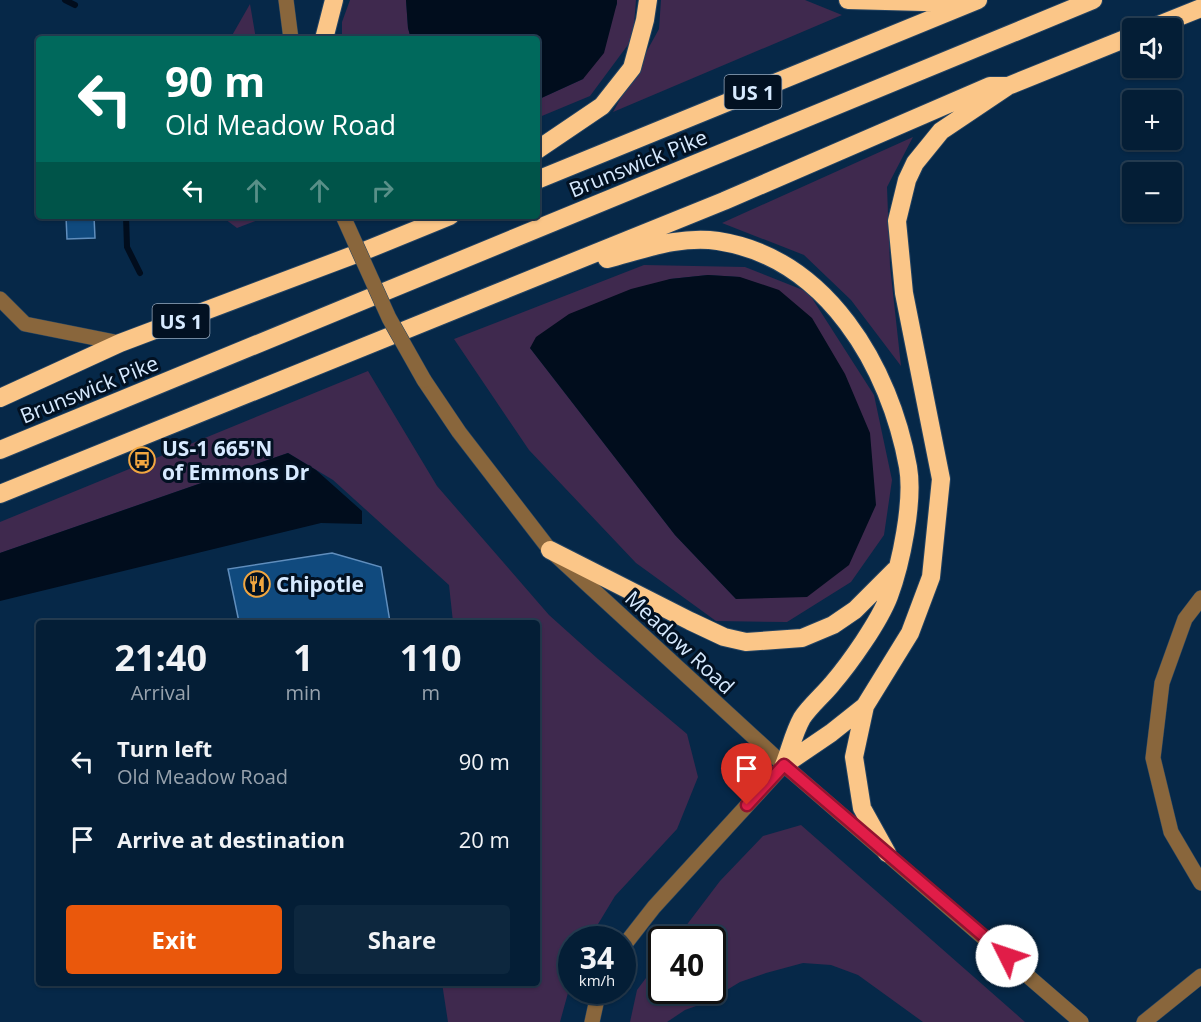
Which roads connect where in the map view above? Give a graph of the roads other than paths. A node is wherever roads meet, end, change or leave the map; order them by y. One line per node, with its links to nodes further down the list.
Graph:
1 (286, 0): 9 (street)
2 (334, 0): 10 (highway)
3 (648, 0): 13 (highway)
4 (848, 0): 6 (highway)
5 (1093, 0): 23 (highway, Brunswick Pike / US 1)
6 (974, 2): 14 (highway, Brunswick Pike / US 1)
7 (1201, 8): 8 (highway)
8 (1176, 18)
9 (291, 36)
10 (325, 36)
11 (1122, 40): 12 (highway)
12 (1008, 86): 19 (highway); 28 (highway)
13 (540, 148)
14 (540, 179)
15 (344, 219): 25 (street, Meadow Road, bridge)
16 (420, 219): 18 (highway)
17 (443, 219): 18 (highway, Brunswick Pike / US 1)
18 (364, 251): 21 (highway, Brunswick Pike / US 1)
19 (536, 277): 24 (highway); 26 (highway)
20 (0, 299): 21 (street)
21 (120, 344): 22 (highway, Brunswick Pike / US 1)
22 (0, 399)
23 (0, 450)
24 (0, 494)
25 (550, 550): 26 (highway); 29 (street, Meadow Road)
26 (897, 569): 29 (highway)
27 (1201, 597): 31 (street)
28 (865, 706): 29 (highway); 30 (highway)
29 (784, 765): 30 (street, Meadow Road); 32 (street)
30 (887, 853): 36 (street, Meadow Road)
31 (1201, 883)
32 (636, 930)
33 (1201, 976): 37 (street)
34 (596, 1004): 35 (street)
35 (592, 1022)
36 (1081, 1022)
37 (1144, 1022)

